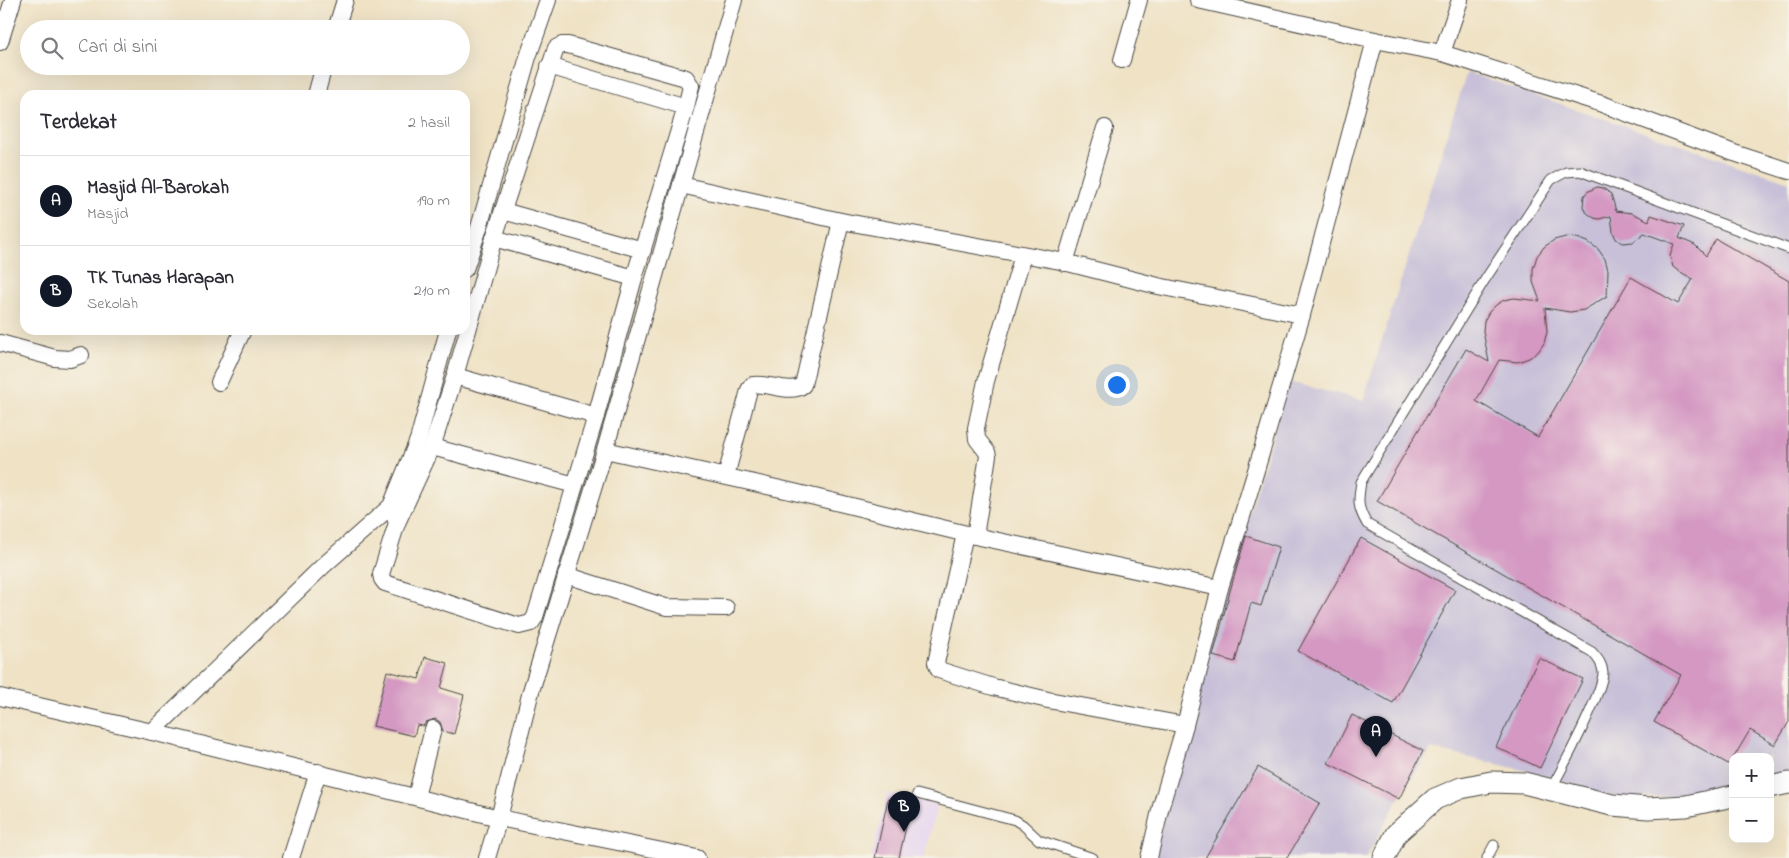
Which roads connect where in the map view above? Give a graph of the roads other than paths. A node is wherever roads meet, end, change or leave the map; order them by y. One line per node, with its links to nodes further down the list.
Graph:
1 (12, 0): 10 (street)
2 (345, 0): 8 (street)
3 (548, 0): 25 (street)
4 (734, 0): 19 (street)
5 (1139, 0): 12 (street)
6 (1198, 0): 9 (street)
7 (1460, 0): 11 (street)
8 (339, 20)
9 (1375, 40): 11 (street); 29 (street)
10 (0, 42)
11 (1442, 53): 18 (street)
12 (1122, 60)
13 (549, 66): 16 (street); 16 (street); 20 (street)
14 (322, 75): 15 (street)
15 (317, 90)
16 (686, 107): 24 (street)
17 (1105, 128): 27 (street)
18 (1789, 171)
19 (681, 185): 21 (street); 40 (street)
20 (503, 211): 22 (street); 24 (street)
21 (841, 221): 26 (street); 41 (street)
22 (494, 238): 28 (street); 30 (street)
23 (1789, 249): 56 (lane)
24 (643, 250): 28 (street)
25 (470, 254)
26 (1023, 255): 27 (street); 45 (street)
27 (1065, 263): 29 (street)
28 (634, 278): 38 (street)
29 (1302, 315): 47 (street)
30 (470, 323)
31 (241, 335): 37 (street)
32 (447, 335): 43 (street)
33 (467, 335): 36 (street)
34 (0, 343): 35 (street)
35 (81, 355)
36 (455, 376): 38 (street); 39 (street)
37 (219, 382)
38 (596, 416): 42 (street)
39 (432, 447): 42 (street); 44 (street)
40 (604, 450): 41 (street); 46 (street)
41 (726, 476): 45 (street)
42 (575, 484): 44 (street)
43 (391, 506): 44 (street); 52 (street)
44 (396, 523)
45 (970, 535): 47 (street); 50 (street)
46 (566, 575): 48 (street); 60 (street)
47 (1220, 588): 50 (street)
48 (726, 608)
49 (0, 697): 52 (street)
50 (1185, 725): 66 (street)
51 (433, 729): 58 (street)
52 (152, 732): 53 (street)
53 (318, 772): 58 (street); 62 (street)
54 (1789, 783): 55 (street)
55 (1774, 786)
56 (1551, 789): 59 (street); 67 (street)
57 (917, 794): 65 (lane)
58 (416, 797): 60 (street)
59 (1729, 797)
60 (499, 818): 63 (street); 64 (street)
61 (1494, 845): 68 (lane)
62 (291, 858)
63 (487, 858)
64 (697, 858)
65 (1093, 858)
66 (1149, 858)
67 (1384, 858)
68 (1487, 858)

